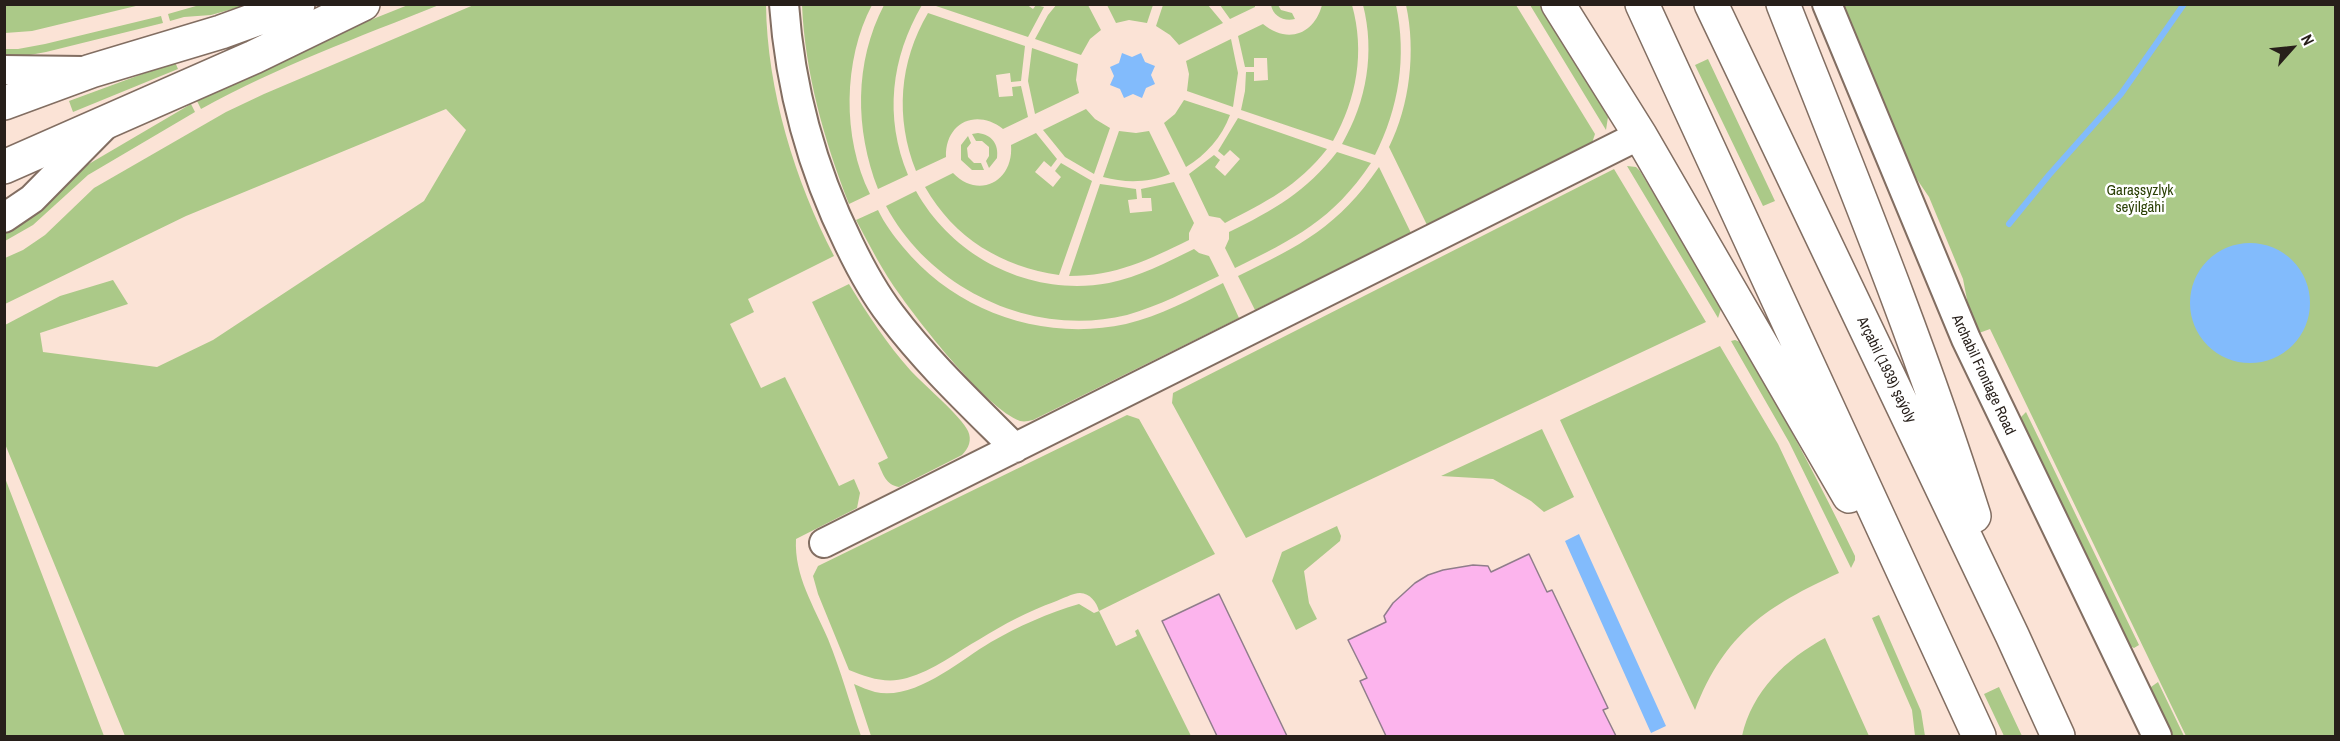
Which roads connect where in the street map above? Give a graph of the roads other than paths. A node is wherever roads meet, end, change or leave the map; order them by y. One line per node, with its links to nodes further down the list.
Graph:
1 (298, 4): 10 (main road)
2 (363, 4): 12 (main road)
3 (784, 4): 16 (street)
4 (1558, 4): 13 (main road)
5 (1642, 4): 19 (main road)
6 (1711, 4): 18 (main road, Arçabil (1939) şaýoly)
7 (1783, 4): 18 (main road)
8 (1827, 4): 22 (street, Archabil Frontage Road)
9 (4, 70): 10 (street)
10 (91, 71): 11 (main road)
11 (4, 103)
12 (108, 122): 14 (main road); 15 (street)
13 (1640, 135): 16 (street); 19 (main road)
14 (4, 167)
15 (4, 218)
16 (1015, 448): 17 (street)
17 (824, 543)
18 (2012, 635): 21 (main road, Arçabil (1939) şaýoly)
19 (1949, 669): 20 (main road)
20 (1979, 736)
21 (2058, 736)
22 (2157, 736)

